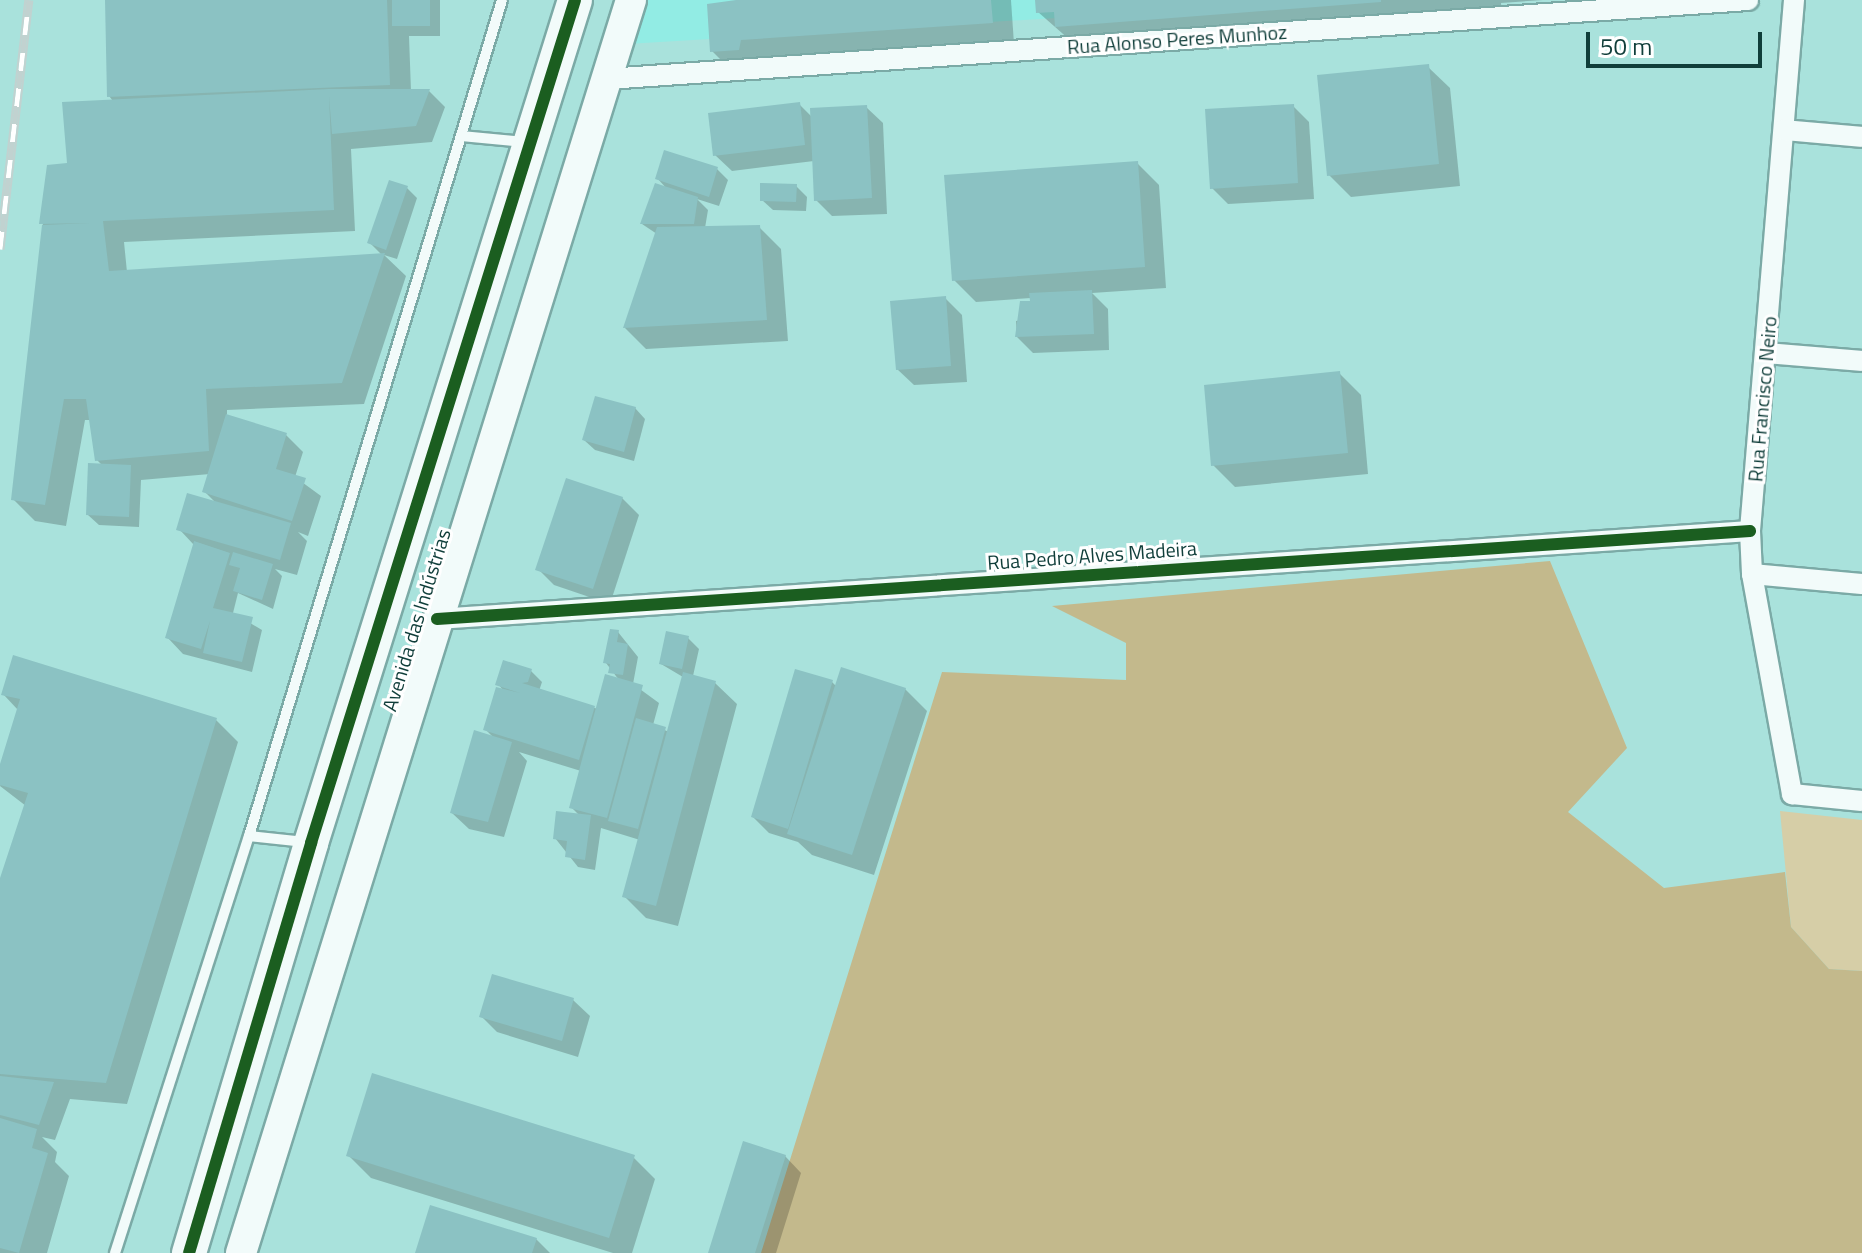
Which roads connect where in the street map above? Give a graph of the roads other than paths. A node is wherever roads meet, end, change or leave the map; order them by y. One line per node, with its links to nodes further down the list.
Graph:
1 (502, 0): 8 (lane)
2 (575, 0): 10 (main road, Avenida das Indústrias)
3 (631, 0): 6 (street, Avenida das Indústrias)
4 (1748, 0): 6 (street, Rua Alonso Peres Munhoz)
5 (1794, 0): 7 (street, Rua Francisco Neiro)
6 (607, 79): 16 (street, Avenida das Indústrias)
7 (1784, 130): 9 (street); 11 (street, Rua Francisco Neiro)
8 (461, 136): 10 (lane); 18 (lane)
9 (1862, 137)
10 (531, 142): 19 (main road, Avenida das Indústrias)
11 (1767, 353): 12 (street); 13 (street, Rua Francisco Neiro)
12 (1862, 361)
13 (1750, 531): 14 (street, Rua Francisco Neiro); 16 (street, Rua Pedro Alves Madeira)
14 (1752, 574): 15 (street); 17 (street, Rua Francisco Neiro)
15 (1862, 584)
16 (437, 619): 22 (street, Avenida das Indústrias)
17 (1862, 801)
18 (249, 836): 19 (lane); 20 (lane)
19 (311, 843): 21 (main road, Avenida das Indústrias)
20 (115, 1253)
21 (189, 1253)
22 (241, 1253)

